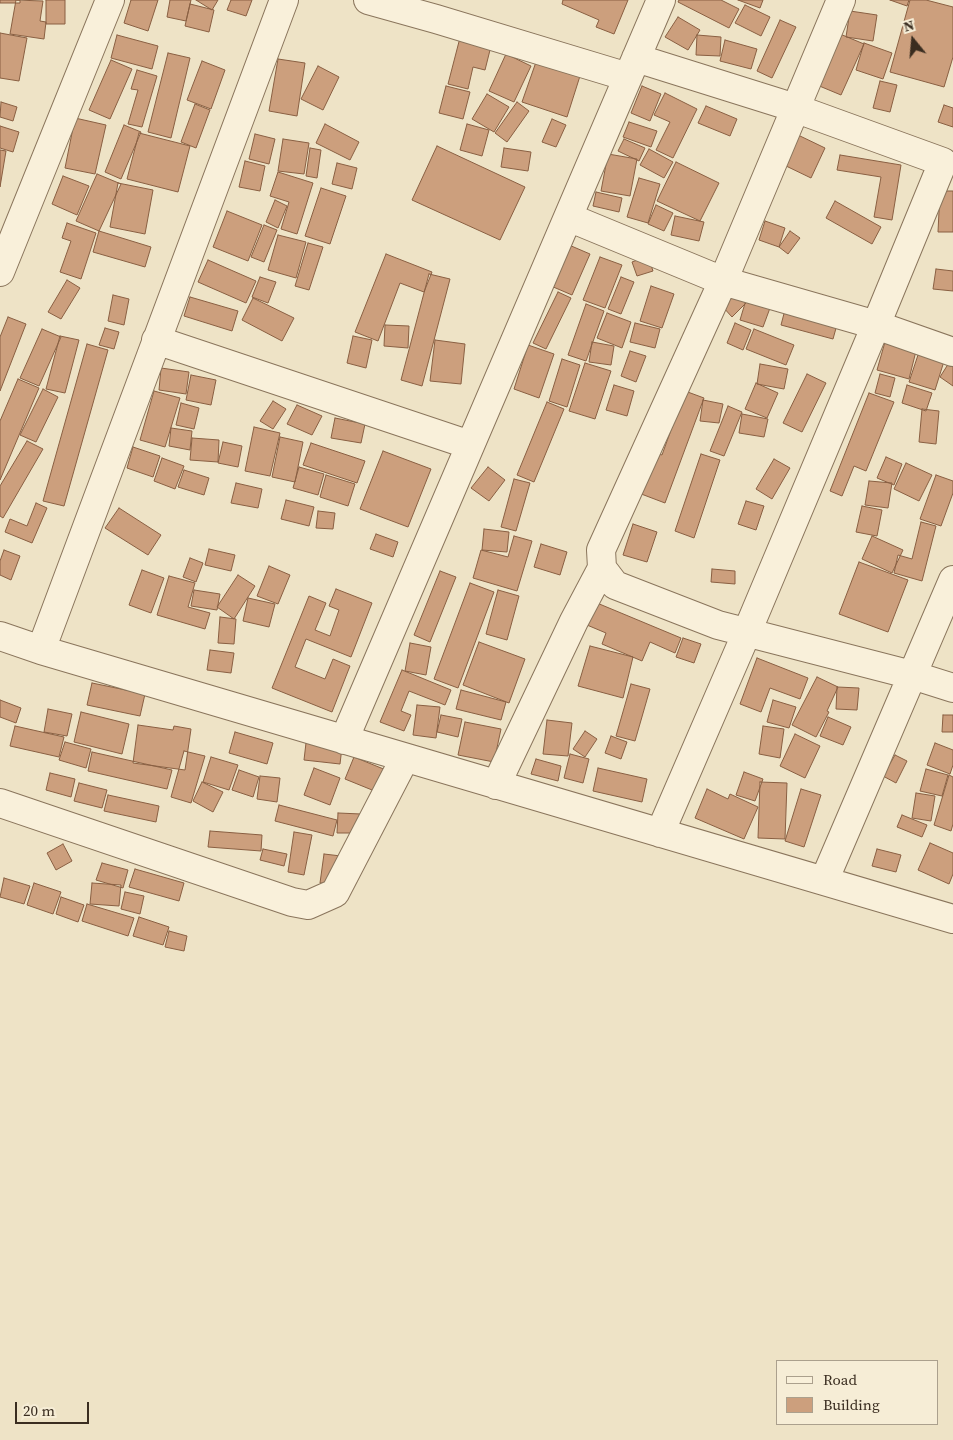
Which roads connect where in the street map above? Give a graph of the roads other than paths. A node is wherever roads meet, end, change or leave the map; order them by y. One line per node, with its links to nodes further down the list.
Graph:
1 (110, 0): 10 (street)
2 (284, 0): 13 (street)
3 (368, 0): 6 (street)
4 (661, 0): 7 (street)
5 (841, 0): 8 (street)
6 (439, 9): 7 (street)
7 (632, 68): 8 (street); 9 (street)
8 (796, 108): 11 (street); 12 (street)
9 (568, 217): 11 (street); 15 (street)
10 (0, 272)
11 (723, 281): 12 (street); 16 (street)
12 (876, 325): 14 (street); 18 (street)
13 (156, 340): 15 (street); 20 (street)
14 (953, 352)
15 (470, 445): 23 (street)
16 (602, 568): 18 (street); 25 (street)
17 (953, 580): 21 (street)
18 (747, 632): 21 (street); 27 (street)
19 (0, 636): 20 (street)
20 (41, 650): 23 (street)
21 (912, 675): 22 (street); 28 (street)
22 (953, 688)
23 (344, 740): 24 (street)
24 (405, 758): 25 (street); 26 (street)
25 (496, 784): 27 (street)
26 (0, 803)
27 (660, 833): 28 (street)
28 (824, 881): 29 (street)
29 (953, 919)

